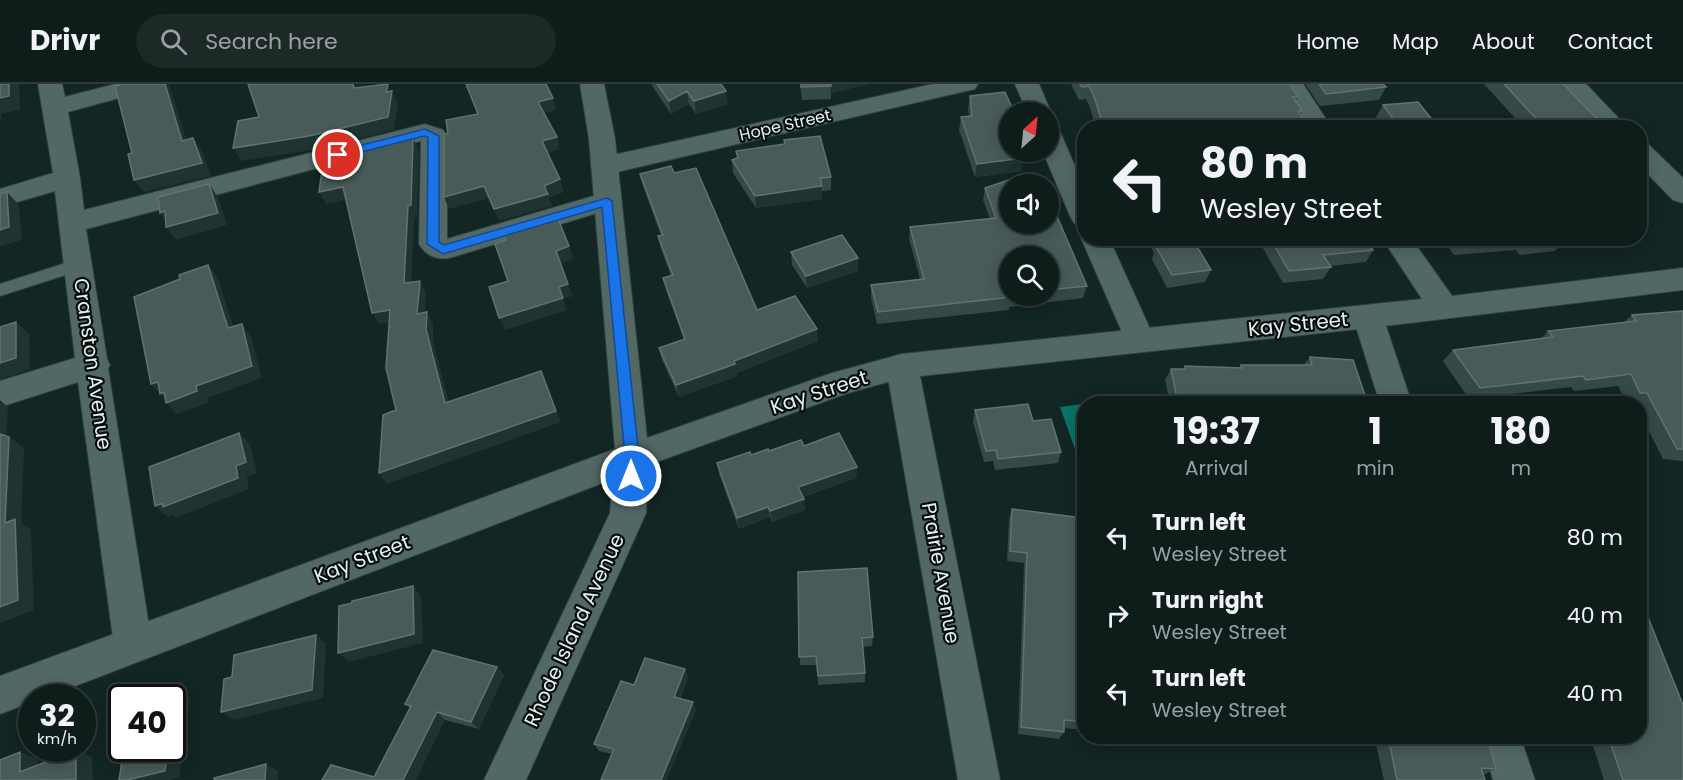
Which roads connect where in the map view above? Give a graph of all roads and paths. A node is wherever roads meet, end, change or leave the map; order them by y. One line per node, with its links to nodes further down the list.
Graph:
1 (143, 84): 7 (street)
2 (592, 84): 13 (street, Rhode Island Avenue)
3 (966, 84): 13 (street, Hope Street)
4 (1027, 84): 8 (street)
5 (1291, 84): 9 (street)
6 (1572, 84): 10 (street)
7 (52, 96): 14 (street, Cranston Avenue)
8 (1035, 102)
9 (1315, 120)
10 (1608, 120)
11 (1647, 158): 15 (street)
12 (1059, 159): 17 (street)
13 (604, 166): 18 (street, Rhode Island Avenue)
14 (68, 178): 16 (street); 19 (street, Cranston Avenue)
15 (1683, 194)
16 (0, 198)
17 (1077, 200)
18 (607, 201): 19 (street); 32 (street, Rhode Island Avenue)
19 (72, 223): 22 (street, Cranston Avenue)
20 (1099, 246): 27 (street)
21 (1401, 246): 25 (street)
22 (78, 265): 24 (lane); 28 (street, Cranston Avenue)
23 (1683, 279): 25 (street, Kay Street)
24 (0, 290)
25 (1444, 308): 26 (street, Kay Street)
26 (1368, 317): 27 (street, Kay Street); 31 (street)
27 (1140, 339): 29 (street, Kay Street)
28 (94, 364): 30 (street); 33 (street, Cranston Avenue)
29 (902, 366): 32 (street, Kay Street); 37 (street, Prairie Avenue)
30 (0, 394)
31 (1393, 396)
32 (632, 457): 33 (street, Kay Street); 36 (street, Rhode Island Avenue)
33 (133, 645): 34 (street, Kay Street)
34 (0, 695)
35 (1503, 744): 38 (street)
36 (506, 780)
37 (979, 780)
38 (1514, 780)

